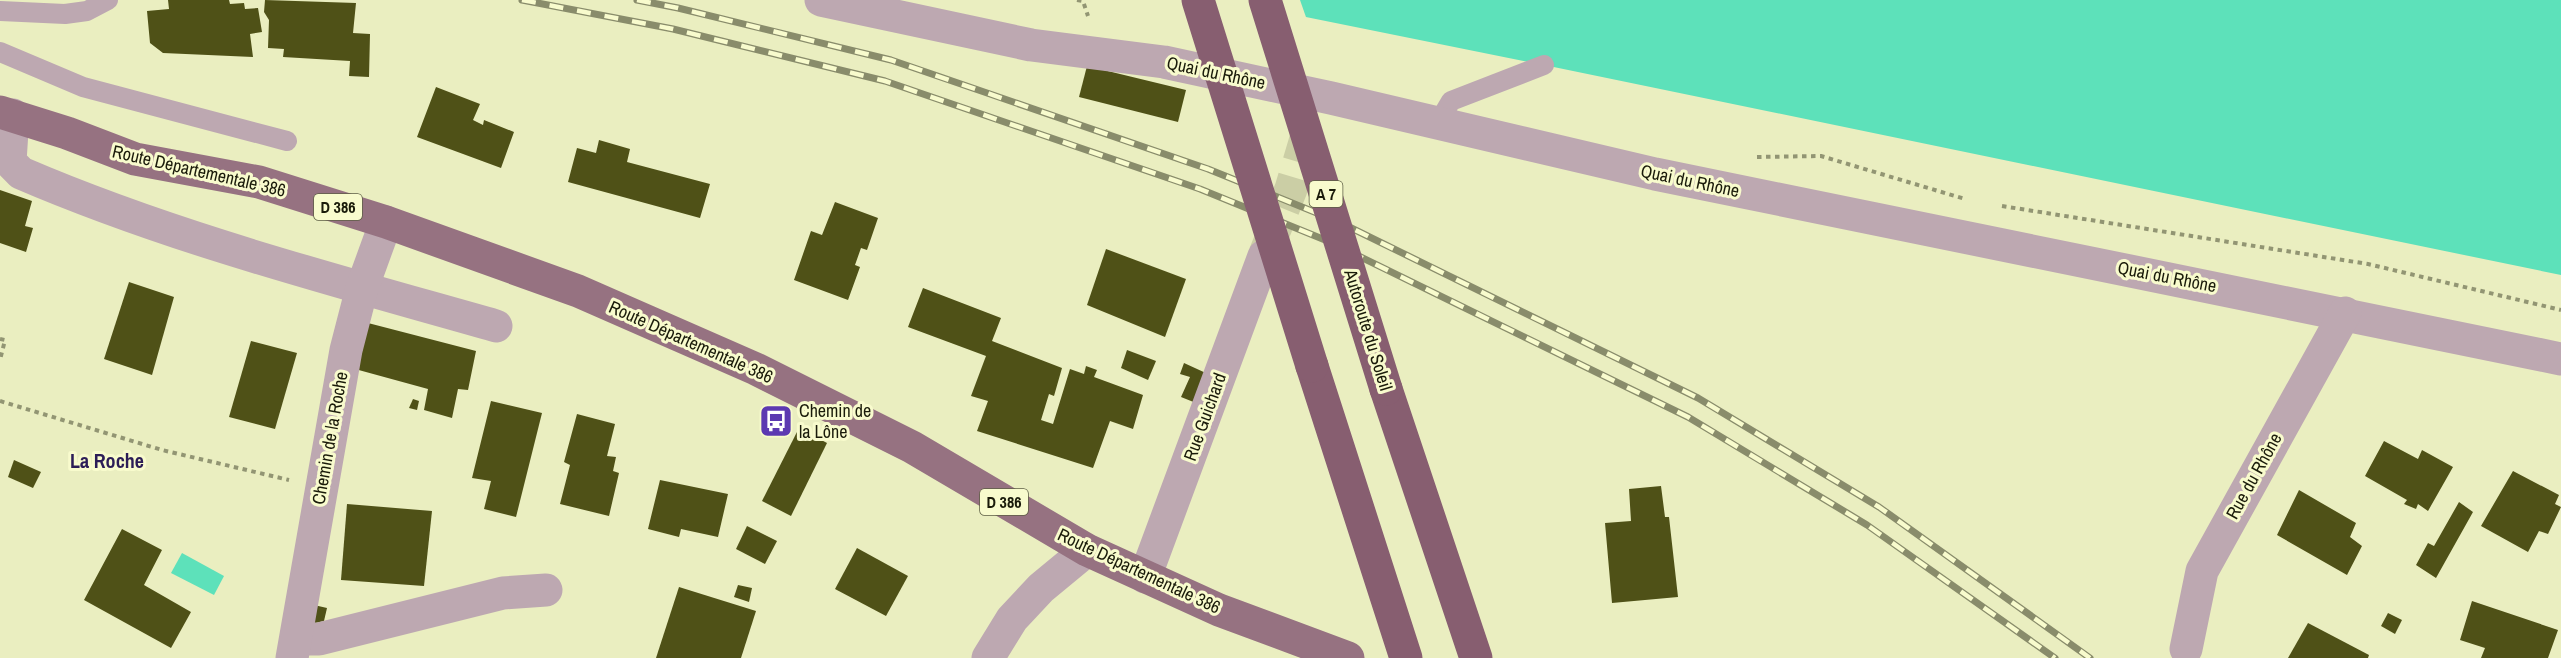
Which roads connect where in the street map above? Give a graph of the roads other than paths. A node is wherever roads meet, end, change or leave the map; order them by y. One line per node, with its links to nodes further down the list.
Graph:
1 (108, 0): 5 (lane)
2 (821, 0): 9 (street, Quai du Rhône)
3 (1198, 0): 24 (highway, bridge)
4 (1265, 0): 25 (highway, Autoroute du Soleil / A 7, bridge)
5 (0, 11)
6 (0, 52): 10 (lane)
7 (1544, 65): 9 (lane)
8 (7, 114): 11 (main road, Route Départementale 386 / D 386); 13 (street)
9 (1438, 123): 14 (street, Quai du Rhône)
10 (287, 141)
11 (386, 222): 13 (street, Chemin de la Roche); 17 (main road, Route Départementale 386 / D 386)
12 (1264, 256): 18 (street, Rue Guichard)
13 (362, 288): 15 (street); 20 (street, Chemin de la Roche)
14 (2345, 313): 16 (street, Quai du Rhône); 21 (street, Rue du Rhône)
15 (496, 326)
16 (2561, 358)
17 (1087, 550): 18 (main road, Route Départementale 386 / D 386); 22 (street)
18 (1145, 578): 23 (main road, Route Départementale 386 / D 386)
19 (546, 590): 20 (street)
20 (295, 648)
21 (2187, 655)
22 (988, 658)
23 (1348, 658)
24 (1406, 658)
25 (1476, 658)

